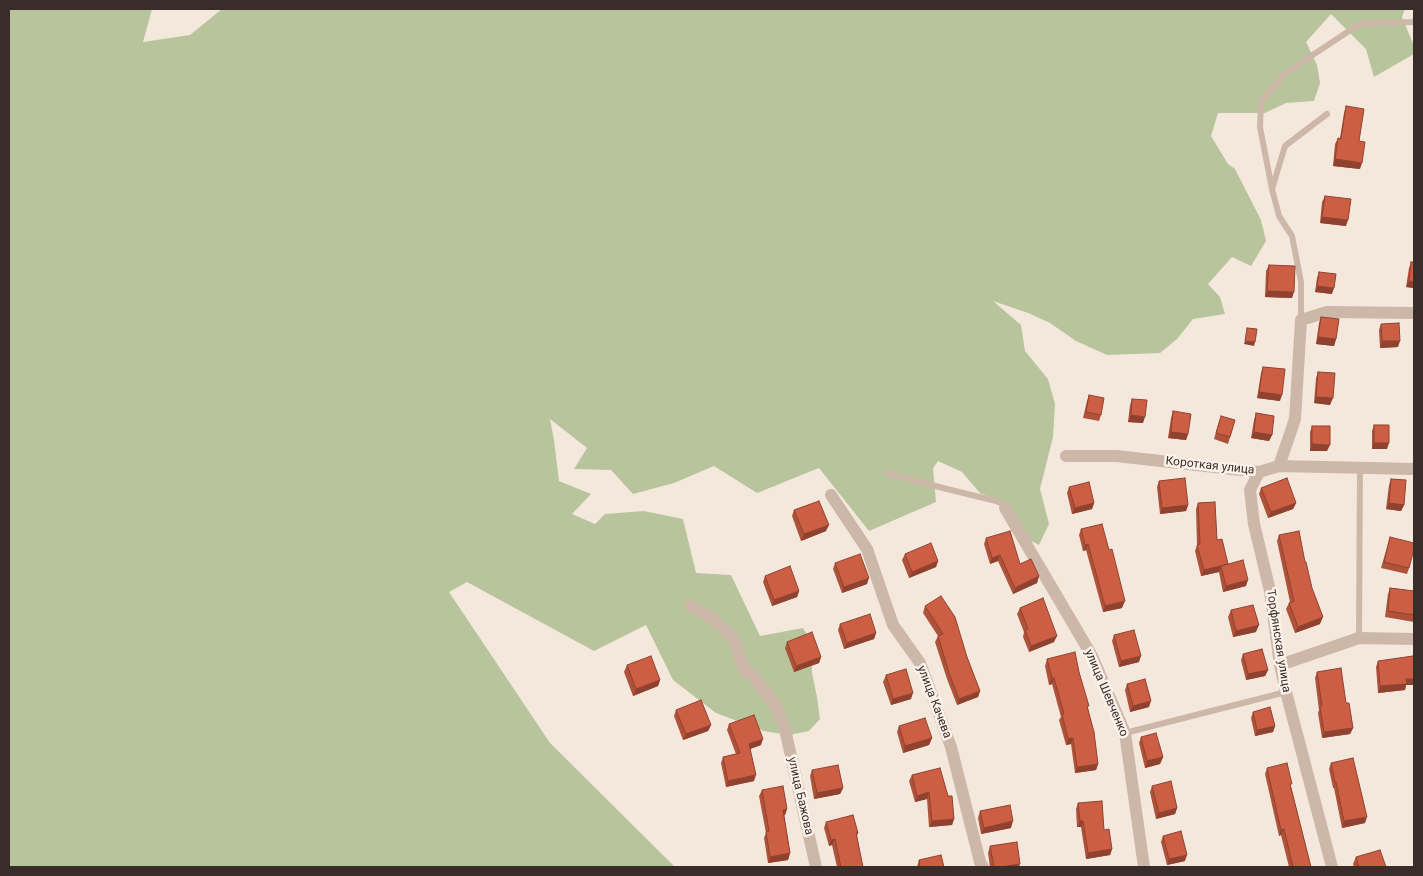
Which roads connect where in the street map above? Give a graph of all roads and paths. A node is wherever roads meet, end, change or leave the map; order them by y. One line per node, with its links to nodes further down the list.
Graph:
1 (1414, 21): 3 (lane)
2 (1327, 114): 3 (lane)
3 (1272, 190): 5 (lane)
4 (1414, 313): 5 (street)
5 (1301, 320): 7 (street)
6 (1066, 456): 10 (street, Короткая улица)
7 (1279, 466): 8 (street, Короткая улица); 10 (street, Короткая улица)
8 (1360, 469): 9 (street, Короткая улица); 15 (lane)
9 (1414, 469)
10 (1259, 472): 17 (street, Торфянская улица)
11 (887, 473): 13 (lane)
12 (831, 495): 21 (street, улица Качева)
13 (1005, 508): 19 (street, улица Шевченко)
14 (690, 606): 20 (street, улица Бажова)
15 (1359, 638): 16 (street); 17 (street)
16 (1414, 639)
17 (1280, 665): 18 (street, Торфянская улица)
18 (1286, 692): 19 (lane); 23 (street, Торфянская улица)
19 (1125, 733): 22 (street, улица Шевченко)
20 (816, 867)
21 (983, 867)
22 (1144, 867)
23 (1332, 867)

